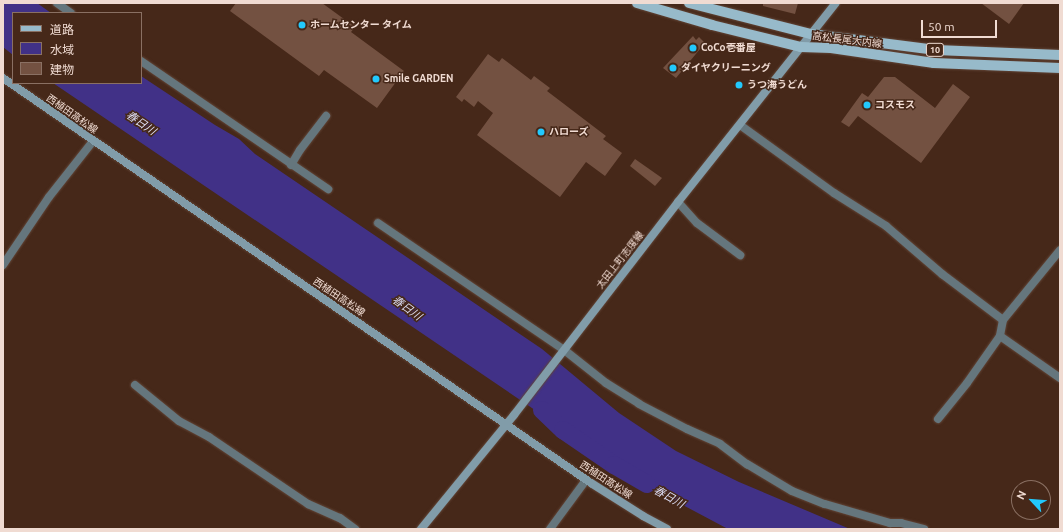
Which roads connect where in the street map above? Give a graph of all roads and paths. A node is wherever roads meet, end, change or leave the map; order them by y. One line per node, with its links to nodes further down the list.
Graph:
1 (57, 3): 5 (street)
2 (637, 3): 7 (main road, 高松長尾大内線 / 10)
3 (689, 3): 6 (main road, 高松長尾大内線 / 10)
4 (836, 3): 6 (main road, 太田上町志度線)
5 (70, 12)
6 (811, 34): 7 (main road, 太田上町志度線); 8 (main road, 高松長尾大内線 / 10)
7 (802, 47): 10 (main road, 高松長尾大内線 / 10); 13 (main road, 太田上町志度線)
8 (1060, 55)
9 (142, 62): 15 (street)
10 (1060, 68)
11 (3, 78): 14 (main road, 西植田高松線)
12 (326, 116): 15 (street)
13 (740, 125): 17 (main road, 太田上町志度線); 22 (street)
14 (93, 141): 21 (street); 28 (main road, 西植田高松線)
15 (291, 165): 16 (street)
16 (328, 188)
17 (678, 202): 20 (street); 24 (main road, 太田上町志度線)
18 (378, 224): 24 (street)
19 (1060, 250): 22 (street)
20 (740, 255)
21 (4, 260)
22 (1003, 320): 23 (street)
23 (1000, 336): 25 (street); 27 (street)
24 (561, 352): 28 (main road, 太田上町志度線); 35 (street)
25 (1060, 378)
26 (135, 385): 31 (street)
27 (938, 419)
28 (507, 424): 29 (main road, 西植田高松線); 32 (main road, 太田上町志度線)
29 (586, 480): 30 (main road, 西植田高松線); 33 (street)
30 (655, 526): 34 (main road, 西植田高松線)
31 (355, 529)
32 (421, 529)
33 (550, 529)
34 (667, 529)
35 (924, 529)

